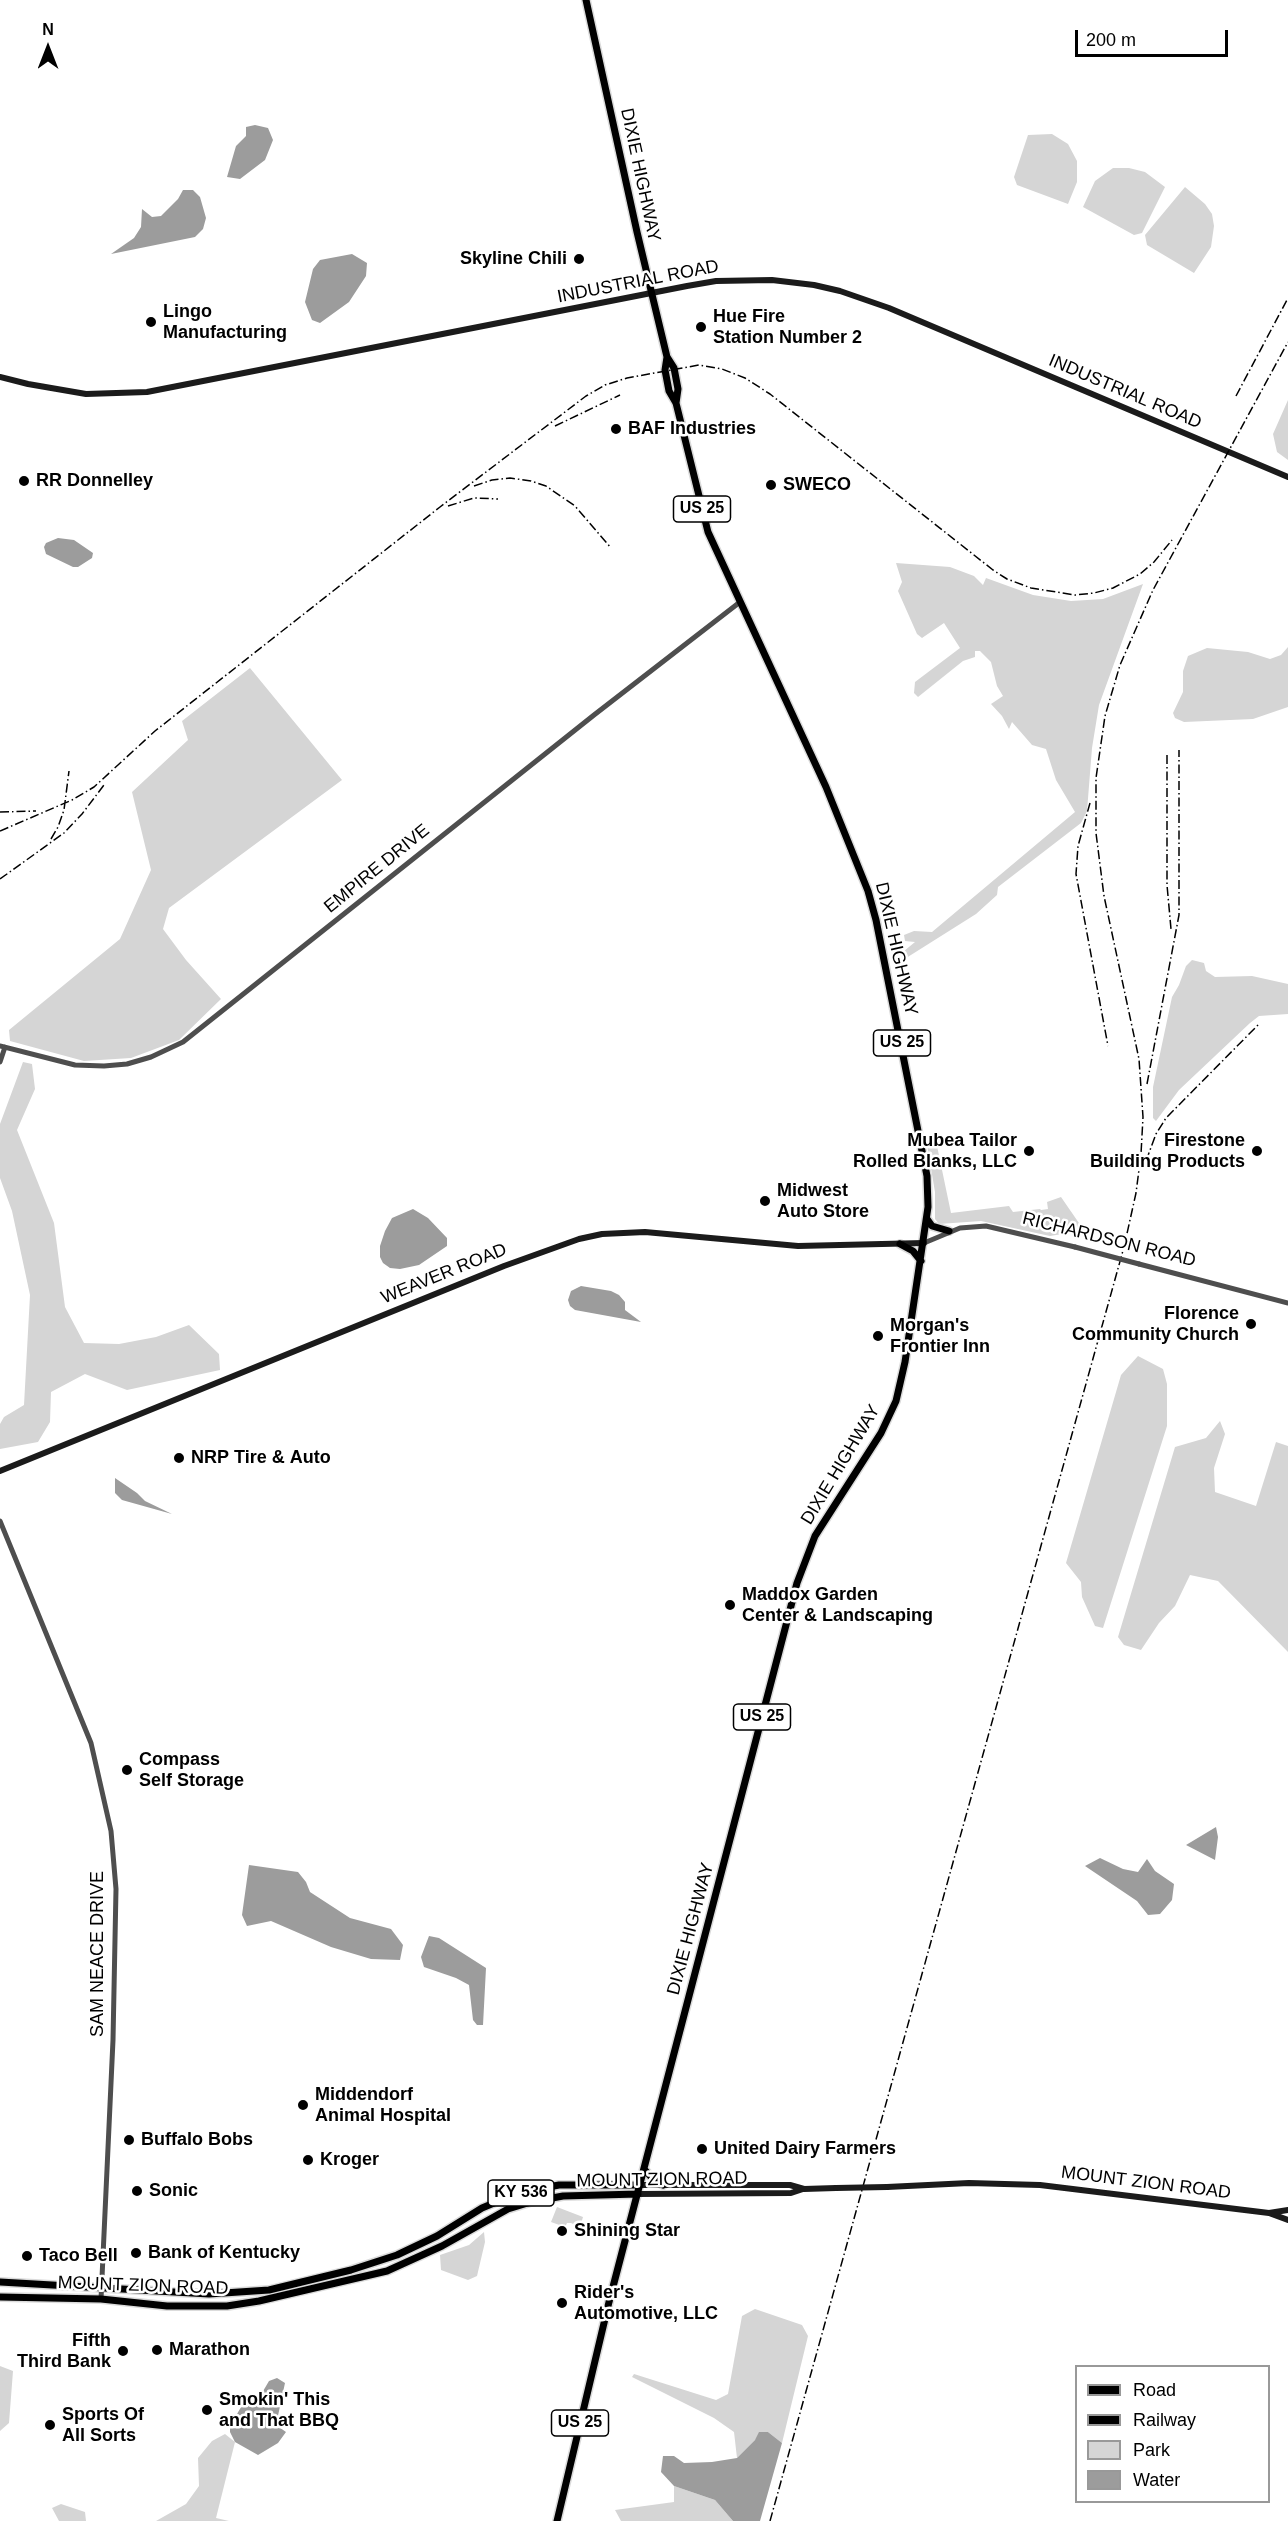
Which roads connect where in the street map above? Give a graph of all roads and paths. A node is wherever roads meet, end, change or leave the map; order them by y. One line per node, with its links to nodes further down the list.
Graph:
1 (586, 0): 2 (main road, DIXIE HIGHWAY / US 25)
2 (651, 293): 3 (main road, INDUSTRIAL ROAD); 4 (main road, INDUSTRIAL ROAD); 5 (main road, DIXIE HIGHWAY / US 25)
3 (0, 377)
4 (1288, 477)
5 (740, 602): 6 (street, EMPIRE DRIVE); 8 (main road, DIXIE HIGHWAY / US 25)
6 (2, 1046): 7 (street)
7 (0, 1062)
8 (927, 1219): 9 (main road); 11 (main road, DIXIE HIGHWAY / US 25)
9 (949, 1231): 11 (street, RICHARDSON ROAD); 13 (street, RICHARDSON ROAD, bridge)
10 (900, 1244): 11 (main road, WEAVER ROAD); 12 (main road); 14 (main road, WEAVER ROAD)
11 (924, 1244): 12 (main road, DIXIE HIGHWAY / US 25)
12 (921, 1261): 16 (main road, DIXIE HIGHWAY / US 25)
13 (1288, 1303)
14 (0, 1471)
15 (0, 1521): 25 (street, SAM NEACE DRIVE)
16 (644, 2169): 17 (main road, DIXIE HIGHWAY / US 25); 18 (main road)
17 (640, 2185): 18 (main road, MOUNT ZION ROAD / KY 536); 20 (main road, DIXIE HIGHWAY / US 25); 25 (main road, MOUNT ZION ROAD / KY 536)
18 (663, 2185): 19 (main road, MOUNT ZION ROAD / KY 536)
19 (804, 2189): 20 (main road, MOUNT ZION ROAD / KY 536); 22 (main road, MOUNT ZION ROAD / KY 536, bridge)
20 (638, 2194): 27 (main road, MOUNT ZION ROAD / KY 536); 28 (main road, DIXIE HIGHWAY / US 25)
21 (1288, 2210): 22 (main road, MOUNT ZION ROAD / KY 536)
22 (1269, 2213): 23 (main road, MOUNT ZION ROAD / KY 536)
23 (1288, 2220)
24 (0, 2282): 25 (main road, KY 536)
25 (101, 2288): 27 (street, SAM NEACE DRIVE)
26 (0, 2296): 27 (main road, MOUNT ZION ROAD / KY 536)
27 (101, 2299)
28 (557, 2521)

